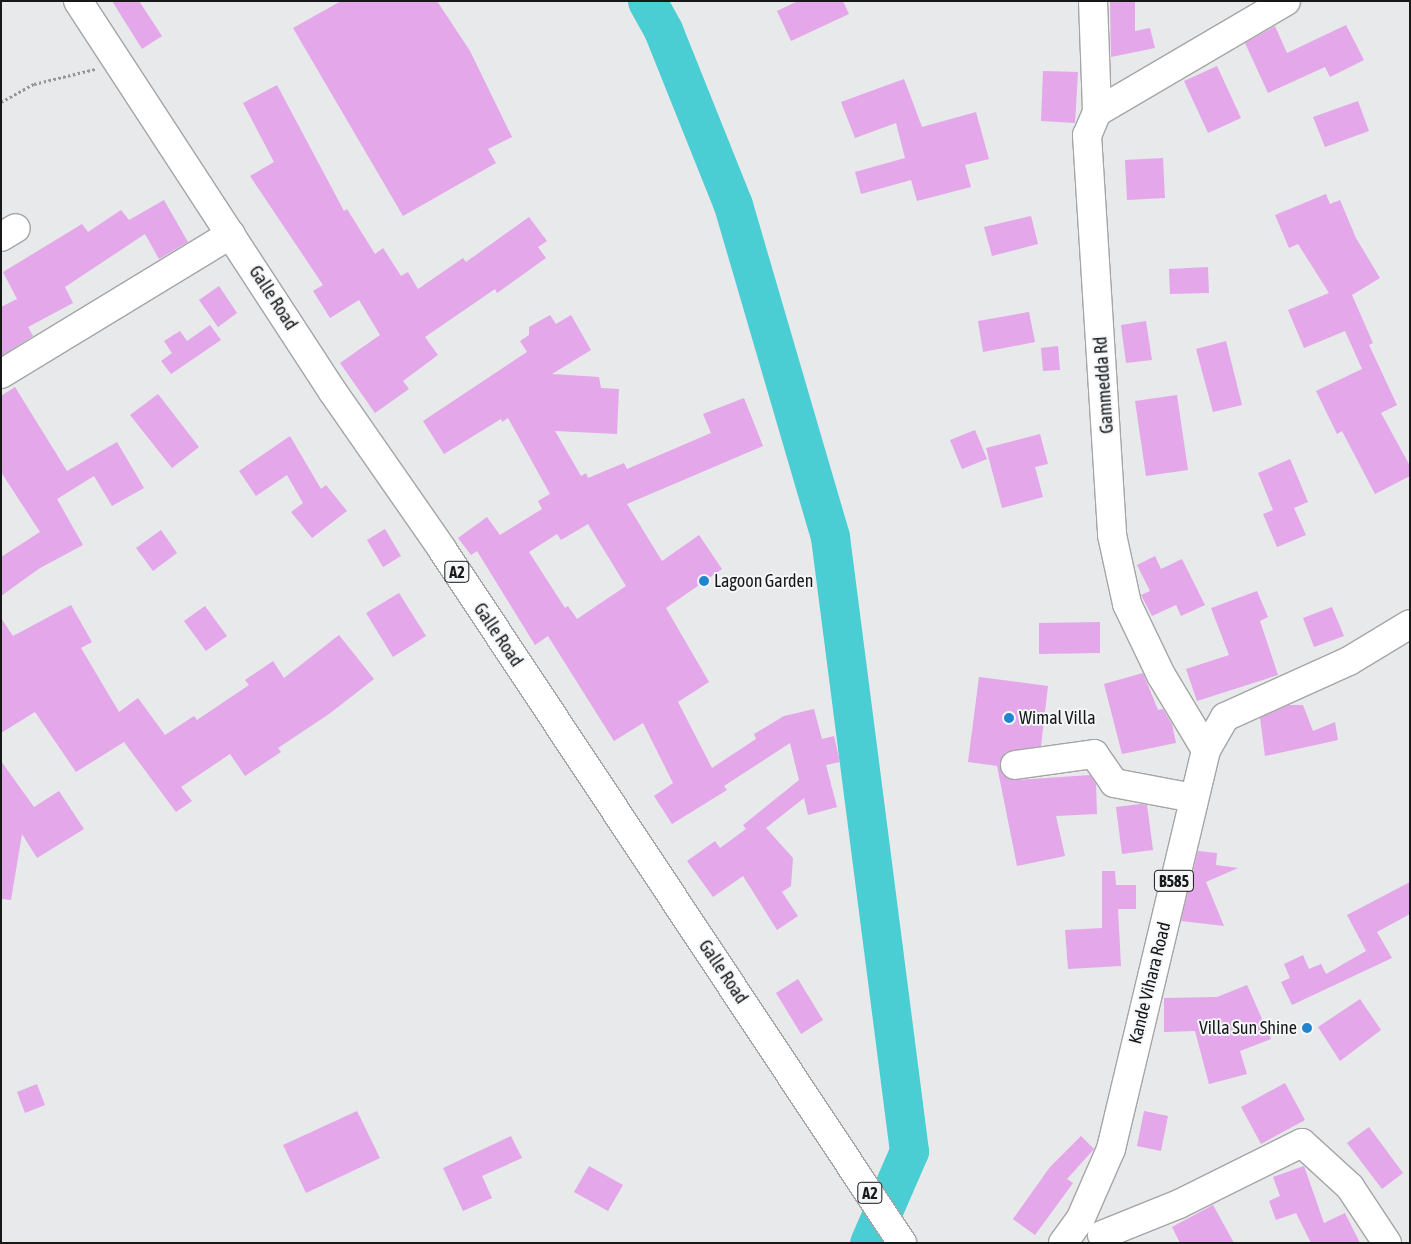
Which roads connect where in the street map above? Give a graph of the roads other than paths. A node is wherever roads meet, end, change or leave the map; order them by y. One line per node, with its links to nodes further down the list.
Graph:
1 (78, 1): 5 (main road, Galle Road / A2)
2 (1093, 1): 4 (main road, Gammedda Rd)
3 (1286, 1): 4 (main road)
4 (1097, 112): 8 (main road, Gammedda Rd)
5 (231, 234): 6 (main road); 13 (main road, Galle Road / A2)
6 (1, 374)
7 (1410, 624): 8 (main road, Kande Vihara Road / B585)
8 (1206, 750): 10 (main road, Kande Vihara Road / B585)
9 (1015, 765): 10 (main road)
10 (1194, 798): 11 (main road, Kande Vihara Road / B585)
11 (1080, 1220): 12 (main road); 14 (main road, Kande Vihara Road / B585)
12 (1108, 1239): 15 (main road)
13 (902, 1243)
14 (1063, 1243)
15 (1387, 1243)

